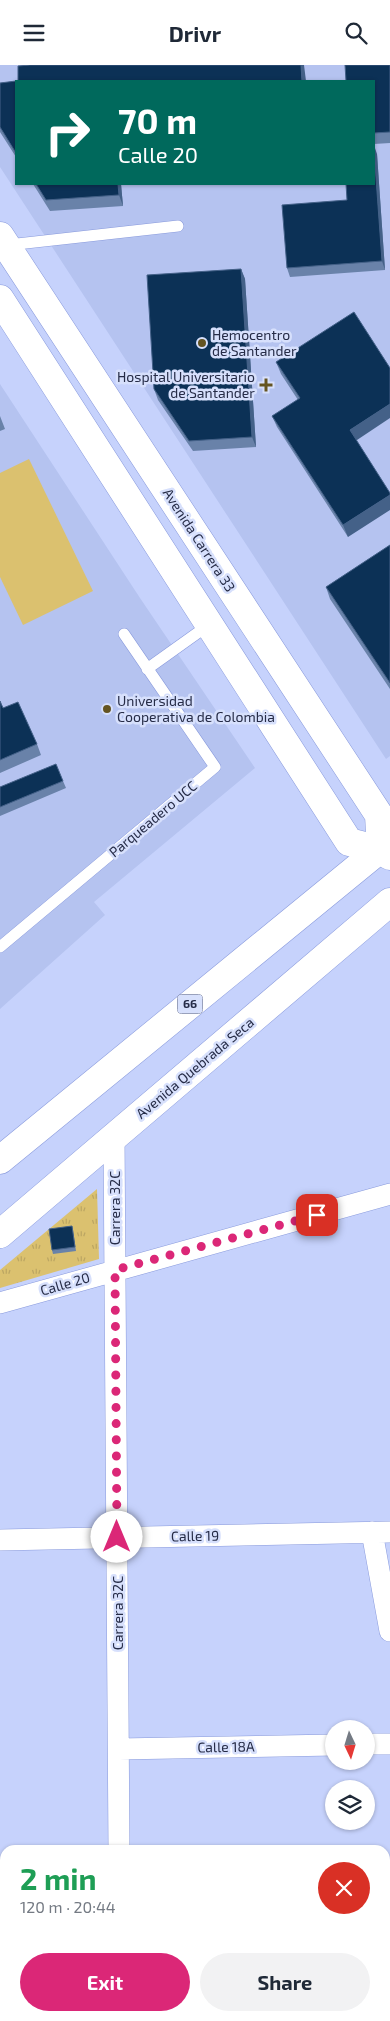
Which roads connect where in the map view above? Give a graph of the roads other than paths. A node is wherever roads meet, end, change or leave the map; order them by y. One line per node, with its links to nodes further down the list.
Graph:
1 (178, 227): 2 (lane)
2 (2, 243): 7 (main road, Avenida Carrera 33)
3 (0, 299): 4 (main road)
4 (210, 624): 6 (lane); 7 (main road)
5 (124, 634): 6 (lane, Parqueadero UCC)
6 (148, 669): 9 (lane, Parqueadero UCC)
7 (387, 849): 11 (main road, 66)
8 (390, 902): 10 (main road, Avenida Quebrada Seca)
9 (0, 947)
10 (114, 1136): 13 (main road, Avenida Quebrada Seca); 14 (street, Carrera 32C)
11 (0, 1160)
12 (390, 1194): 14 (street, Calle 20)
13 (0, 1234)
14 (115, 1270): 15 (street, Calle 20); 17 (street, Carrera 32C)
15 (0, 1303)
16 (381, 1532): 17 (street, Calle 19); 19 (street)
17 (117, 1537): 18 (street, Calle 19); 23 (street, Carrera 32C)
18 (0, 1540)
19 (390, 1631)
20 (375, 1744): 21 (street)
21 (390, 1744)
22 (325, 1745): 23 (street, Calle 18A)
23 (119, 1749): 24 (street, Carrera 32C)
24 (119, 1845)

